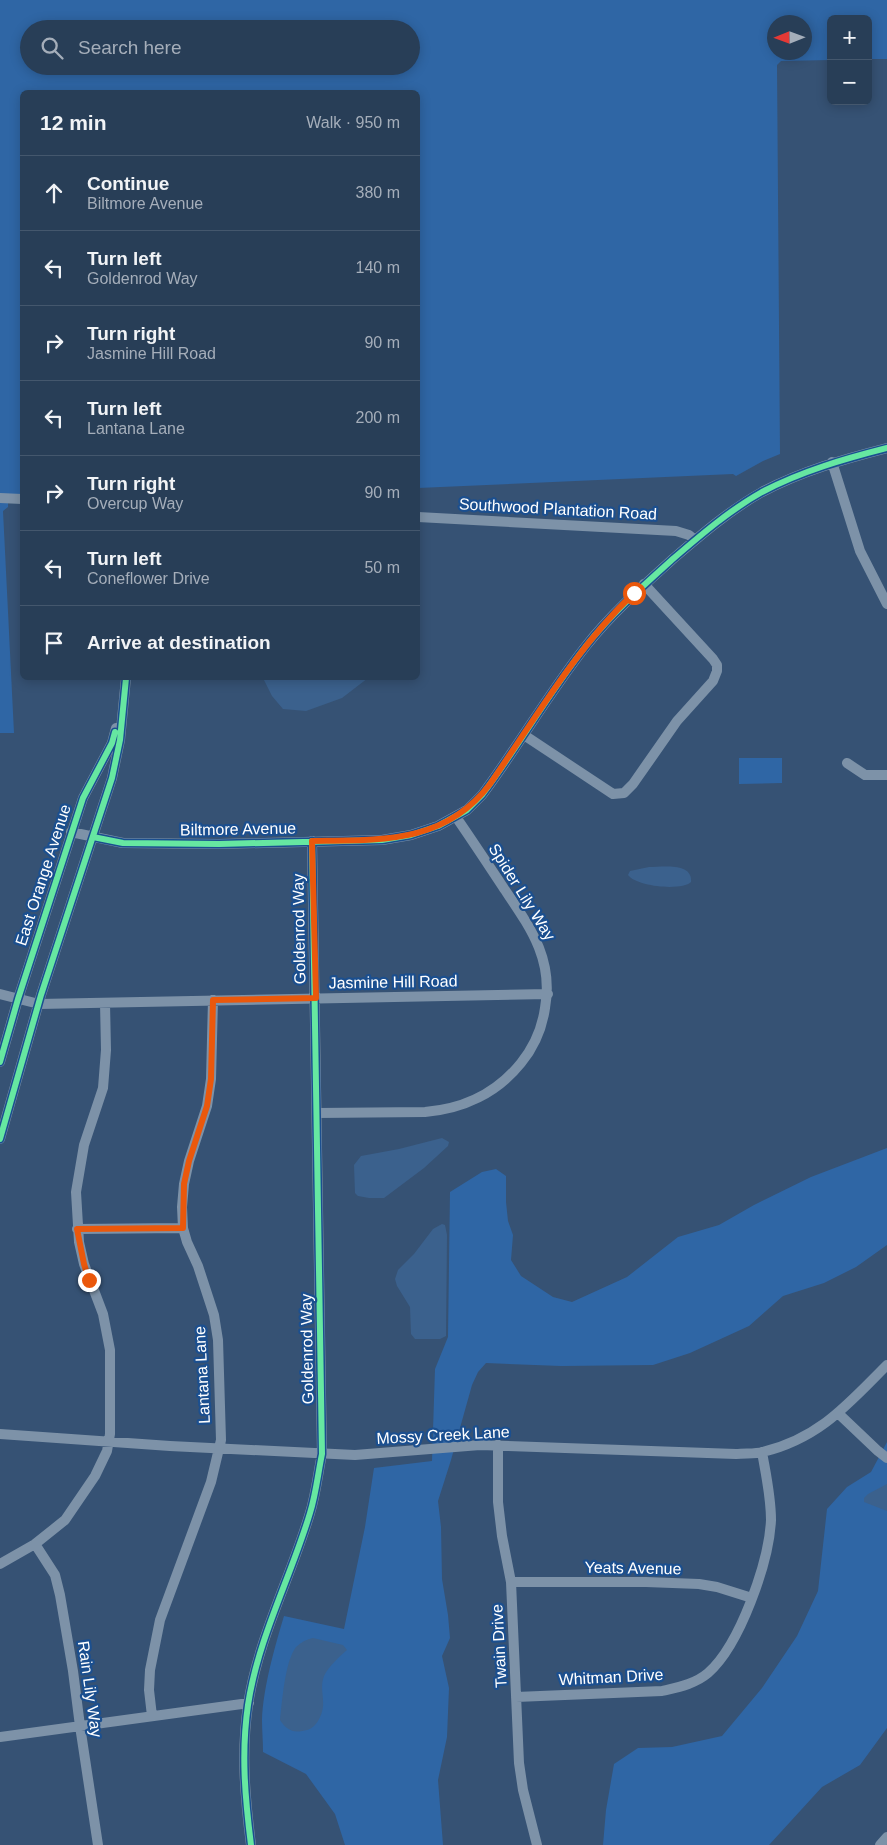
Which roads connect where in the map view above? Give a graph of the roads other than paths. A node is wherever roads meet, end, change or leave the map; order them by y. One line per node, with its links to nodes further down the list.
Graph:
1 (887, 448): 2 (street, Biltmore Avenue)
2 (832, 462): 6 (street, Biltmore Avenue); 8 (street)
3 (0, 498): 4 (street)
4 (20, 499)
5 (420, 517): 6 (street, Southwood Plantation Road)
6 (695, 540): 7 (street, Biltmore Avenue)
7 (644, 584): 11 (street, Biltmore Avenue); 11 (street)
8 (887, 604)
9 (126, 680): 10 (street, East Orange Avenue)
10 (125, 701): 15 (street, East Orange Avenue); 16 (street, East Orange Avenue)
11 (524, 735): 14 (street, Biltmore Avenue)
12 (848, 763): 13 (street)
13 (887, 775)
14 (456, 817): 17 (street, Biltmore Avenue); 19 (street, Spider Lily Way)
15 (71, 832): 16 (street, Biltmore Avenue); 21 (street, East Orange Avenue)
16 (93, 838): 17 (street, Biltmore Avenue); 24 (street, East Orange Avenue)
17 (312, 841): 20 (street, Goldenrod Way)
18 (0, 994): 21 (street, Jasmine Hill Road)
19 (548, 994): 20 (street, Jasmine Hill Road); 26 (street, Spider Lily Way)
20 (316, 998): 22 (street, Jasmine Hill Road); 26 (street, Goldenrod Way)
21 (18, 999): 24 (street, Jasmine Hill Road); 25 (street, East Orange Avenue)
22 (213, 1000): 23 (street, Jasmine Hill Road); 28 (street, Lantana Lane)
23 (105, 1003): 24 (street, Jasmine Hill Road); 29 (street)
24 (39, 1004): 27 (street, East Orange Avenue)
25 (0, 1062)
26 (317, 1113): 37 (street, Goldenrod Way)
27 (0, 1139)
28 (183, 1228): 29 (street); 35 (street, Lantana Lane)
29 (77, 1229): 33 (street)
30 (887, 1365): 31 (street, Mossy Creek Lane)
31 (838, 1413): 36 (street, Mossy Creek Lane); 38 (street)
32 (0, 1434): 33 (street, Mossy Creek Lane)
33 (109, 1442): 35 (street, Mossy Creek Lane); 39 (street)
34 (498, 1445): 36 (street, Mossy Creek Lane); 37 (street, Mossy Creek Lane); 41 (street, Twain Drive)
35 (220, 1448): 37 (street, Mossy Creek Lane); 45 (street, Lantana Lane)
36 (762, 1452): 42 (street, Whitman Drive)
37 (322, 1454): 44 (street, Goldenrod Way)
38 (887, 1458)
39 (35, 1544): 40 (street); 46 (street, Rain Lily Way)
40 (0, 1564)
41 (511, 1582): 42 (street, Yeats Avenue); 43 (street, Twain Drive)
42 (752, 1598): 43 (street, Whitman Drive)
43 (516, 1697): 50 (street, Twain Drive)
44 (248, 1703): 45 (street); 49 (street, Goldenrod Way)
45 (152, 1716): 46 (street)
46 (80, 1726): 47 (street); 48 (street, Rain Lily Way)
47 (0, 1737)
48 (98, 1845)
49 (251, 1845)
50 (537, 1845)

